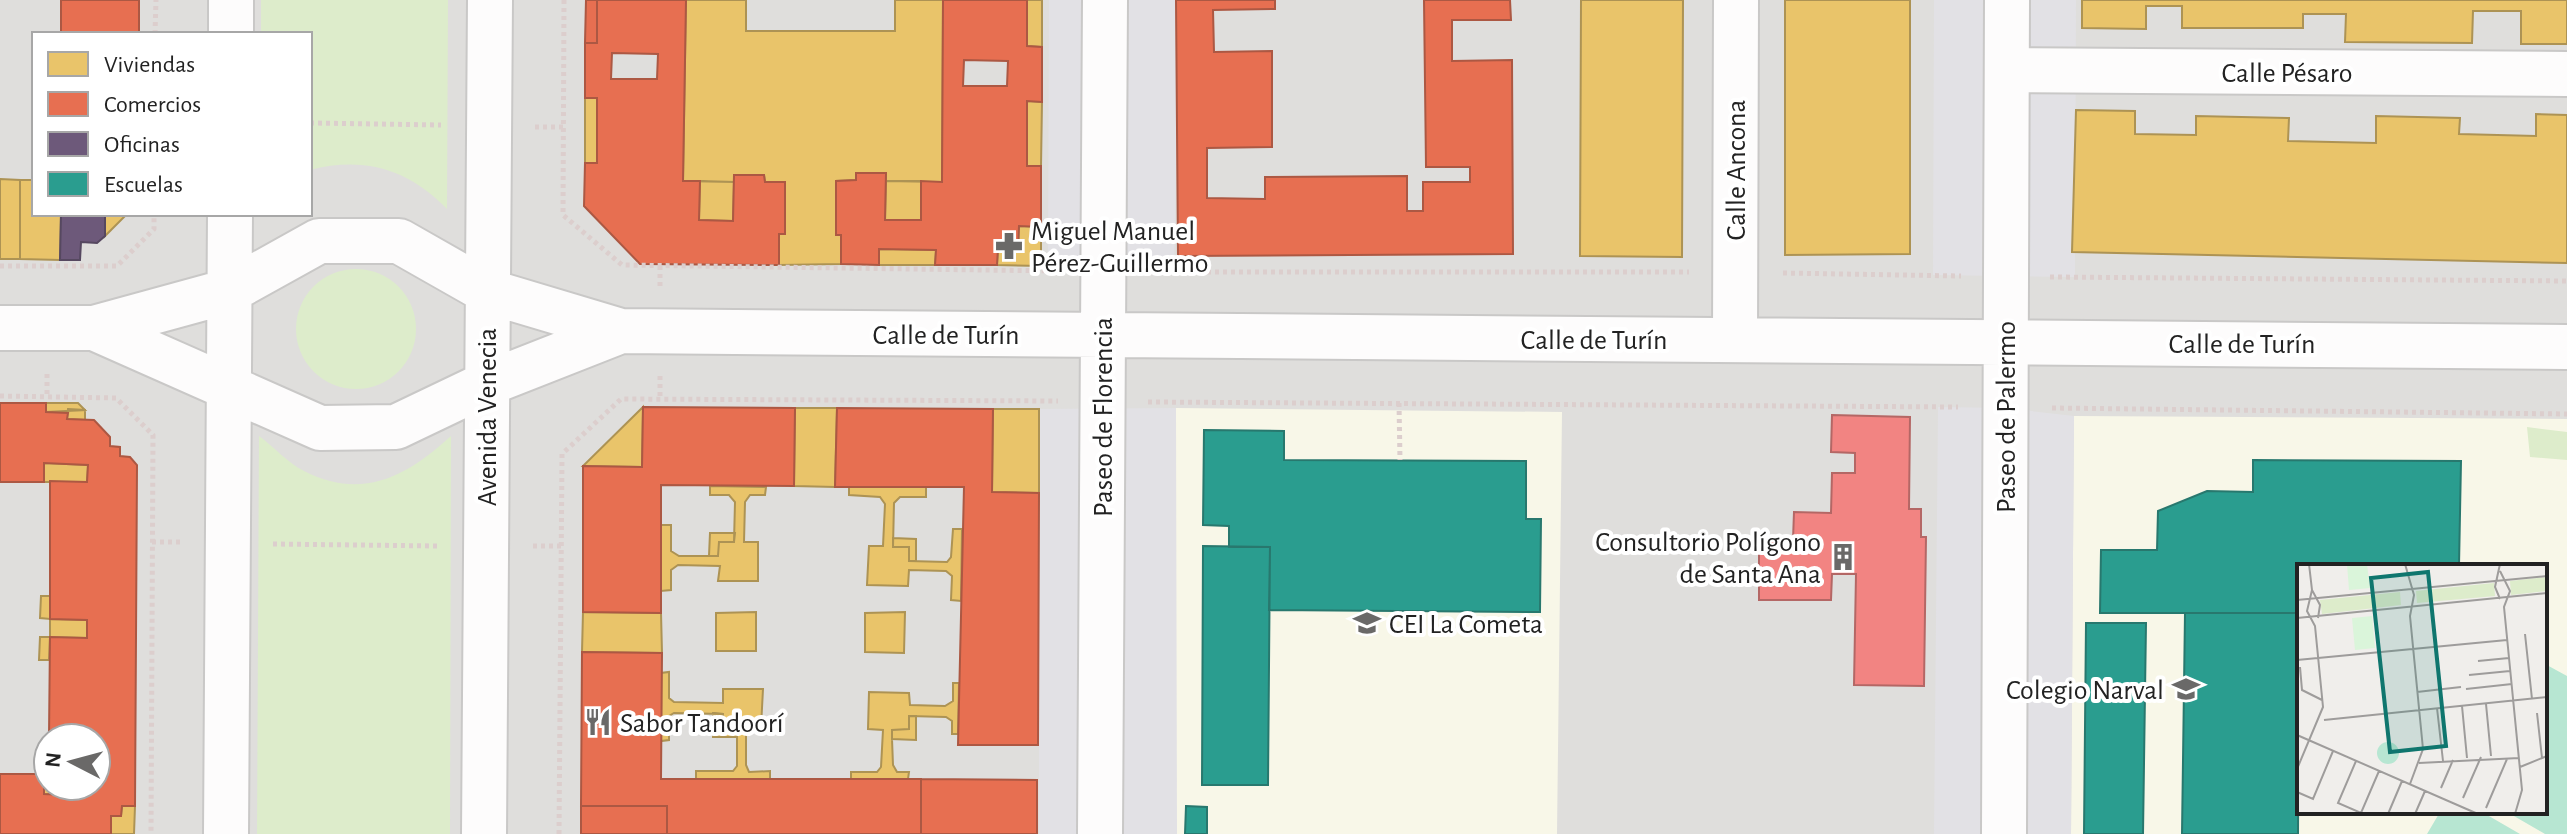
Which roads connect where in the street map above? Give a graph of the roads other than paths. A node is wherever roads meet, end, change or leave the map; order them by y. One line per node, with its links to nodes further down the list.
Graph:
1 (231, 0): 6 (street)
2 (490, 0): 11 (street, Avenida Venecia)
3 (1105, 0): 15 (street, Paseo de Florencia)
4 (1736, 0): 16 (street, Calle Ancona)
5 (2007, 0): 7 (street, Paseo de Palermo)
6 (231, 32)
7 (2007, 70): 8 (street, Calle Pésaro); 17 (street, Paseo de Palermo)
8 (2567, 74)
9 (230, 216): 10 (street)
10 (229, 291): 11 (street); 13 (street); 20 (street)
11 (487, 291): 14 (street, Calle de Turín); 19 (street, Avenida Venecia)
12 (0, 328): 13 (street)
13 (94, 328): 20 (street)
14 (621, 331): 15 (street, Calle de Turín); 19 (street, Calle de Turín)
15 (1102, 335): 16 (street, Calle de Turín); 23 (street, Paseo de Florencia)
16 (1735, 340): 17 (street, Calle de Turín)
17 (2006, 341): 18 (street, Calle de Turín); 24 (street, Paseo de Palermo)
18 (2567, 347)
19 (486, 384): 20 (street); 22 (street, Avenida Venecia)
20 (228, 389): 21 (street)
21 (226, 834)
22 (484, 834)
23 (1100, 834)
24 (2004, 834)

